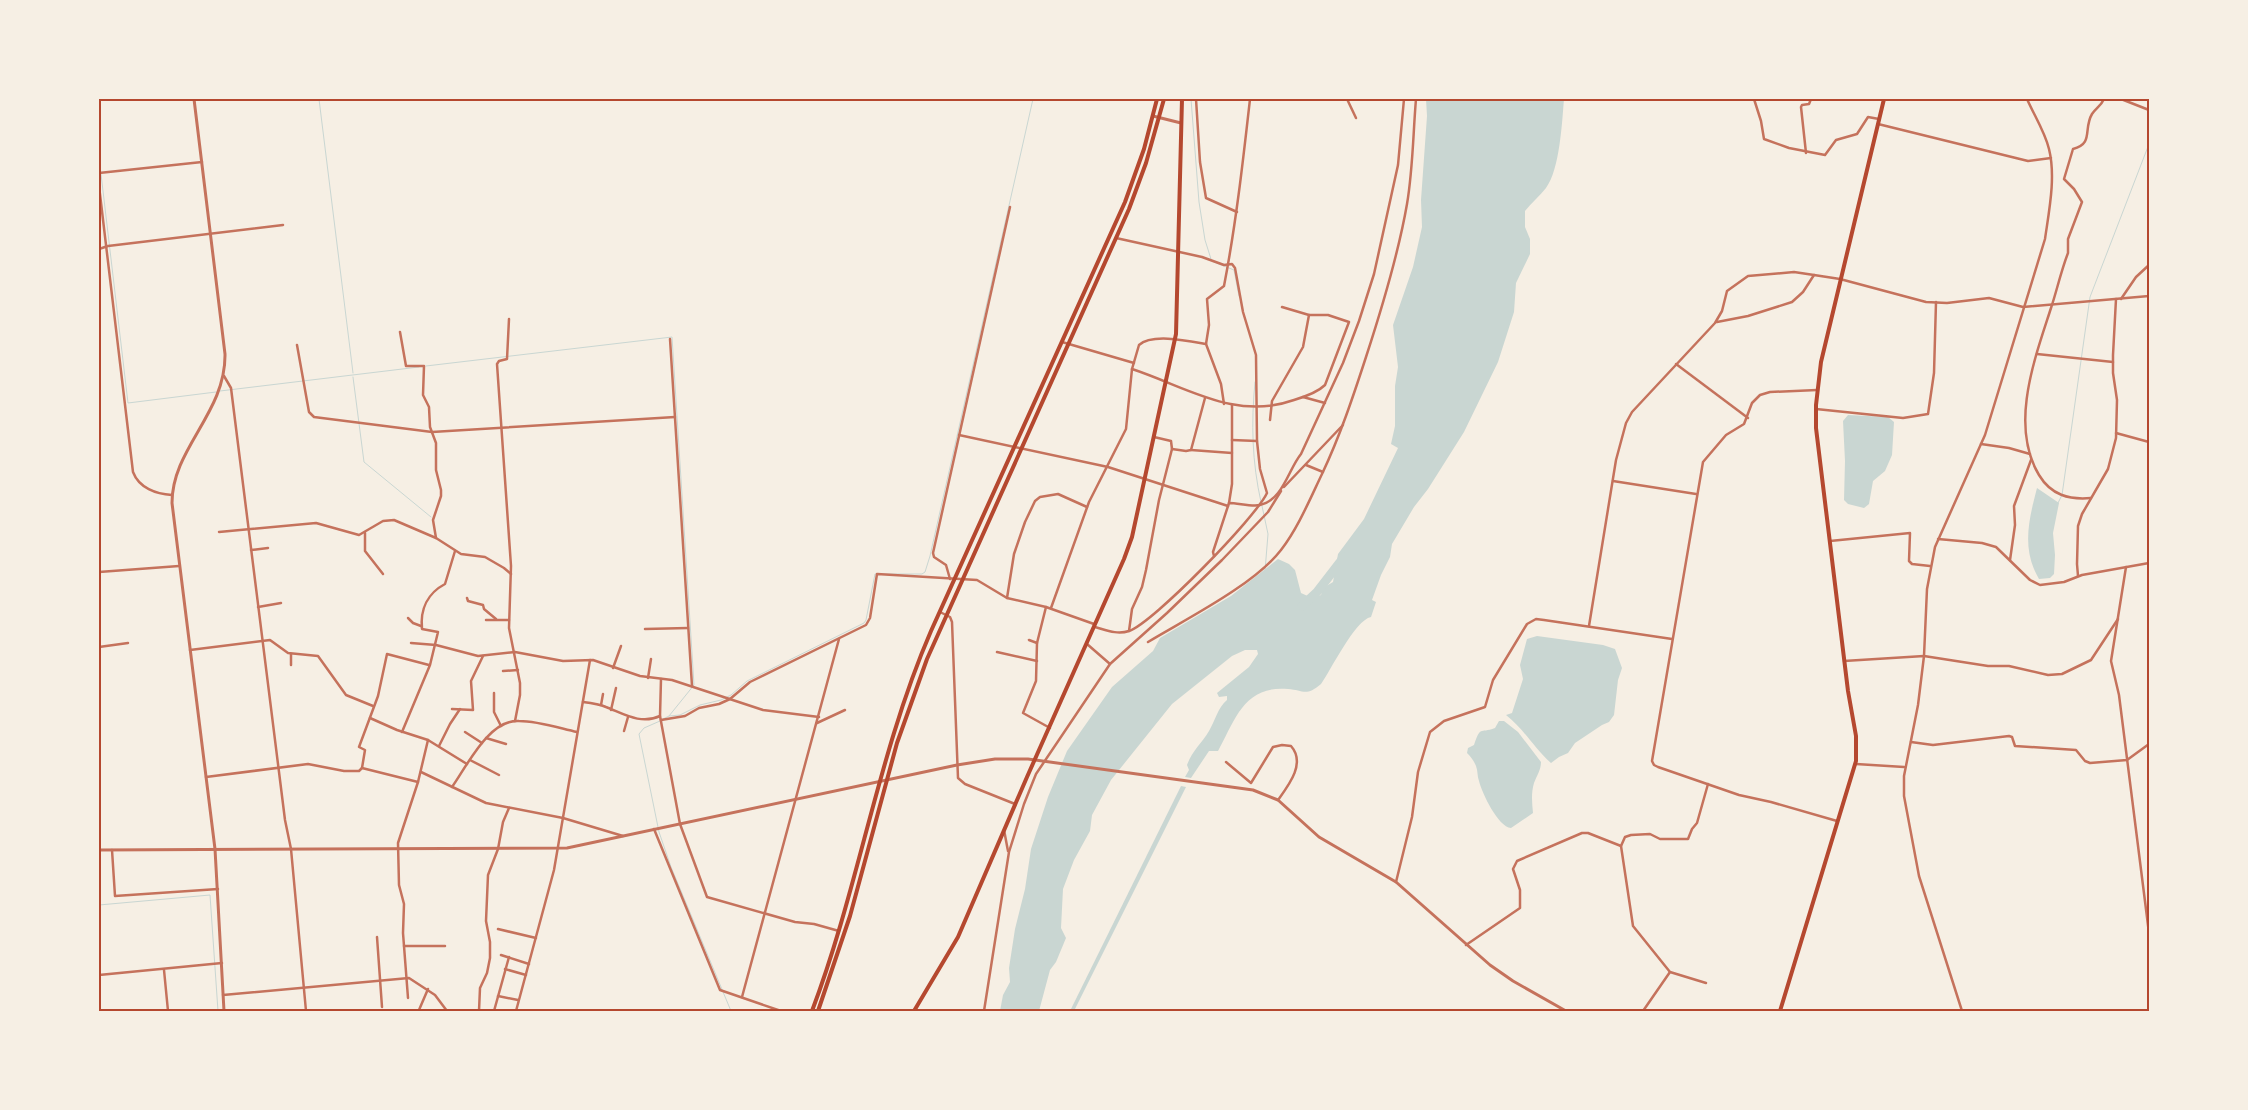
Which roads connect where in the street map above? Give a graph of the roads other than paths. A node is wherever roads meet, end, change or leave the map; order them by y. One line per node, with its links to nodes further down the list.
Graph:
1 (194, 99): 24 (street)
2 (1157, 99): 17 (main road)
3 (1164, 99): 18 (main road)
4 (1182, 99): 21 (main road)
5 (1196, 99): 28 (street)
6 (1250, 99): 28 (street)
7 (1347, 99): 19 (street)
8 (1404, 99): 66 (street)
9 (1416, 99): 75 (street)
10 (1754, 99): 22 (street)
11 (1811, 99): 22 (street)
12 (1884, 99): 20 (main road)
13 (2028, 99): 23 (street)
14 (2104, 99): 43 (street)
15 (2121, 99): 16 (street)
16 (2149, 110)
17 (1153, 116): 18 (street); 52 (main road)
18 (1160, 118): 21 (street); 31 (main road)
19 (1356, 118)
20 (1879, 122): 22 (street); 23 (street); 38 (main road)
21 (1182, 123): 34 (main road)
22 (1806, 152)
23 (2051, 158): 45 (street)
24 (202, 162): 25 (street); 30 (street)
25 (99, 173)
26 (99, 186): 32 (street)
27 (1010, 207): 79 (street)
28 (1237, 212): 35 (street)
29 (283, 225): 30 (street)
30 (210, 234): 32 (street); 61 (street)
31 (1116, 238): 34 (street); 55 (main road)
32 (106, 246): 33 (street); 100 (street)
33 (99, 250)
34 (1179, 252): 35 (street); 51 (main road)
35 (1227, 264): 53 (street); 69 (street)
36 (2149, 265): 40 (street)
37 (1814, 275): 38 (street); 48 (street); 48 (street)
38 (1840, 278): 42 (street); 63 (main road)
39 (2149, 296): 40 (street)
40 (2121, 298): 41 (street)
41 (2116, 299): 43 (street); 57 (street)
42 (1936, 302): 45 (street); 71 (street)
43 (2052, 306): 45 (street); 56 (street)
44 (1282, 307): 46 (street)
45 (2023, 308): 84 (street)
46 (1309, 315): 64 (street); 70 (street)
47 (508, 319): 76 (street)
48 (1715, 323): 59 (street)
49 (400, 332): 77 (street)
50 (670, 339): 72 (street)
51 (1175, 339): 53 (street); 58 (street); 62 (main road)
52 (1062, 342): 55 (street); 85 (main road)
53 (1206, 344): 67 (street)
54 (297, 345): 77 (street)
55 (1067, 345): 58 (street); 86 (main road)
56 (2037, 354): 57 (street); 90 (street)
57 (2113, 362): 78 (street)
58 (1134, 363): 60 (street)
59 (1676, 364): 73 (street); 96 (street)
60 (1132, 369): 62 (street); 93 (street)
61 (224, 376): 100 (street); 105 (street)
62 (1167, 380): 65 (street); 80 (main road)
63 (1817, 390): 71 (main road); 73 (street)
64 (1303, 397): 66 (street); 70 (street)
65 (1205, 398): 67 (street); 88 (street)
66 (1325, 403): 98 (street)
67 (1224, 404): 68 (street)
68 (1232, 405): 69 (street); 81 (street)
69 (1255, 407): 70 (street); 82 (street)
70 (1271, 407): 74 (street)
71 (1816, 409): 110 (main road)
72 (675, 417): 76 (street); 143 (street)
73 (1748, 418): 99 (street)
74 (1270, 420)
75 (1343, 424): 92 (street); 94 (street)
76 (502, 428): 77 (street); 122 (street)
77 (432, 432): 108 (street)
78 (2116, 433): 83 (street); 101 (street)
79 (960, 435): 85 (street); 124 (street)
80 (1154, 437): 87 (street); 95 (main road)
81 (1232, 440): 82 (street); 89 (street)
82 (1257, 441): 103 (street)
83 (2149, 442)
84 (1981, 444): 90 (street); 109 (street)
85 (1014, 447): 86 (street); 124 (main road)
86 (1020, 448): 93 (street); 125 (main road)
87 (1172, 448): 88 (street); 97 (street)
88 (1191, 450): 89 (street)
89 (1232, 453): 102 (street)
90 (2030, 454): 91 (street)
91 (2031, 460): 101 (street); 115 (street)
92 (1306, 465): 94 (street); 98 (street)
93 (1108, 467): 95 (street); 104 (street)
94 (1323, 472): 149 (street)
95 (1146, 478): 97 (street); 140 (main road)
96 (1613, 481): 99 (street); 141 (street)
97 (1164, 484): 102 (street); 144 (street)
98 (1282, 489): 103 (street); 167 (street)
99 (1696, 494): 146 (street)
100 (172, 495): 117 (street)
101 (2091, 498): 123 (street)
102 (1228, 504): 103 (street); 114 (street)
103 (1258, 506): 114 (street)
104 (1088, 507): 127 (street); 131 (street)
105 (248, 529): 106 (street); 107 (street); 112 (street)
106 (219, 532)
107 (365, 533): 108 (street); 121 (street)
108 (436, 538): 113 (street)
109 (1938, 538): 115 (street); 118 (street)
110 (1830, 541): 118 (street); 165 (main road)
111 (268, 548): 112 (street)
112 (251, 550): 129 (street)
113 (455, 551): 122 (street); 139 (street)
114 (1214, 557): 144 (street)
115 (2010, 560): 123 (street)
116 (2149, 563): 119 (street)
117 (179, 566): 120 (street); 157 (street)
118 (1930, 566): 162 (street)
119 (2126, 567): 123 (street); 134 (street)
120 (99, 572)
121 (383, 574)
122 (511, 574): 138 (street)
123 (2078, 576)
124 (952, 579): 125 (street); 132 (main road); 145 (street)
125 (961, 580): 127 (street); 133 (main road)
126 (468, 598): 136 (street)
127 (1007, 598): 130 (street)
128 (281, 603): 129 (street)
129 (258, 607): 147 (street)
130 (1046, 607): 131 (street); 151 (street)
131 (1051, 608): 140 (street)
132 (940, 612): 133 (street); 220 (main road)
133 (946, 614): 211 (street); 218 (main road)
134 (2119, 617): 162 (street); 207 (street)
135 (408, 618): 139 (street)
136 (496, 619): 137 (street); 138 (street)
137 (486, 620)
138 (509, 620): 158 (street)
139 (421, 626): 154 (street)
140 (1095, 626): 144 (street); 153 (main road)
141 (1589, 626): 146 (street); 242 (street)
142 (645, 628): 143 (street)
143 (688, 628): 175 (street)
144 (1130, 631)
145 (839, 638): 179 (street); 188 (street)
146 (1672, 639): 221 (street)
147 (262, 640): 157 (street); 160 (street); 213 (street)
148 (1029, 640): 151 (street)
149 (1148, 642)
150 (128, 643): 156 (street)
151 (1038, 643): 166 (street)
152 (411, 644): 154 (street)
153 (1087, 644): 167 (street); 194 (main road)
154 (436, 645): 161 (street); 169 (street)
155 (622, 646): 170 (street)
156 (99, 647)
157 (190, 650): 217 (street)
158 (515, 652): 161 (street); 164 (street); 171 (street)
159 (997, 652): 166 (street)
160 (291, 654): 168 (street); 182 (street)
161 (484, 656): 184 (street)
162 (1924, 656): 165 (street); 201 (street)
163 (651, 659): 173 (street)
164 (590, 660): 170 (street); 180 (street)
165 (1844, 660): 210 (main road)
166 (1037, 661): 194 (street)
167 (1110, 664): 241 (street)
168 (291, 665)
169 (430, 665): 182 (street); 196 (street)
170 (613, 668): 173 (street)
171 (518, 670): 172 (street); 191 (street)
172 (503, 671)
173 (648, 678): 174 (street)
174 (662, 679): 175 (street); 190 (street)
175 (692, 686): 179 (street)
176 (616, 688): 185 (street)
177 (494, 694): 193 (street)
178 (603, 694): 181 (street)
179 (730, 699): 188 (street); 190 (street)
180 (583, 702): 181 (street); 198 (street)
181 (601, 705): 185 (street)
182 (373, 706): 189 (street)
183 (452, 709): 184 (street)
184 (460, 709): 205 (street)
185 (612, 710): 187 (street)
186 (845, 710): 192 (street)
187 (628, 717): 190 (street); 195 (street)
188 (819, 717): 192 (street)
189 (369, 718): 196 (street); 214 (street)
190 (661, 718): 229 (street)
191 (515, 721): 193 (street); 198 (street)
192 (817, 723): 223 (street)
193 (501, 726): 199 (street)
194 (1050, 728): 225 (main road)
195 (624, 731)
196 (402, 732): 200 (street)
197 (464, 732): 202 (street)
198 (577, 732): 227 (street)
199 (486, 738): 202 (street); 203 (street)
200 (428, 740): 205 (street); 215 (street)
201 (1911, 742): 207 (street); 212 (street)
202 (482, 743): 206 (street)
203 (506, 744)
204 (2149, 744): 207 (street)
205 (439, 746): 209 (street)
206 (470, 760): 209 (street); 216 (street)
207 (2127, 760): 247 (street)
208 (1226, 762): 224 (street)
209 (467, 764): 222 (street)
210 (1856, 764): 212 (street); 228 (main road)
211 (957, 765): 218 (street); 224 (street); 225 (street)
212 (1905, 767): 289 (street)
213 (278, 768): 214 (street); 217 (street); 235 (street)
214 (362, 768): 219 (street)
215 (421, 772): 219 (street); 222 (street)
216 (499, 775)
217 (206, 777): 234 (street)
218 (886, 781): 220 (street); 283 (main road)
219 (418, 782): 236 (street)
220 (880, 782): 223 (street); 246 (main road)
221 (1708, 784): 228 (street); 233 (street)
222 (452, 787): 226 (street)
223 (796, 800): 229 (street); 244 (street)
224 (1278, 800): 242 (street)
225 (1015, 804): 231 (main road)
226 (509, 808): 227 (street); 237 (street)
227 (563, 818): 232 (street); 238 (street)
228 (1839, 822): 288 (main road)
229 (680, 824): 230 (street); 244 (street)
230 (654, 829): 232 (street); 269 (street)
231 (1004, 830): 241 (street); 284 (main road)
232 (624, 836): 238 (street)
233 (1620, 846): 250 (street); 259 (street)
234 (215, 849): 235 (street); 240 (street); 243 (street)
235 (291, 849): 236 (street); 265 (street)
236 (397, 849): 237 (street); 251 (street)
237 (498, 849): 238 (street); 278 (street)
238 (559, 849): 249 (street)
239 (99, 850): 240 (street)
240 (112, 850): 243 (street)
241 (1009, 852): 285 (street)
242 (1396, 882): 250 (street)
243 (218, 889): 255 (street)
244 (765, 914): 246 (street); 269 (street)
245 (498, 929): 249 (street)
246 (839, 931): 282 (main road)
247 (2149, 933)
248 (377, 937): 263 (street)
249 (536, 938): 256 (street)
250 (1466, 945): 286 (street)
251 (404, 946): 252 (street); 262 (street)
252 (445, 946)
253 (501, 955): 254 (street)
254 (509, 957): 256 (street); 257 (street)
255 (222, 963): 258 (street); 267 (street)
256 (529, 964): 260 (street)
257 (506, 969): 260 (street); 268 (street)
258 (164, 970): 261 (street); 274 (street)
259 (1670, 972): 264 (street); 287 (street)
260 (526, 975): 271 (street)
261 (99, 976)
262 (406, 978): 263 (street); 266 (street); 270 (street)
263 (380, 980): 265 (street); 272 (street)
264 (1706, 983)
265 (304, 987): 267 (street); 276 (street)
266 (428, 989): 273 (street); 277 (street)
267 (223, 995): 275 (street)
268 (498, 996): 271 (street); 279 (street)
269 (742, 997): 281 (street)
270 (408, 998)
271 (519, 1000): 280 (street)
272 (382, 1007)
273 (419, 1010)
274 (168, 1011)
275 (224, 1011)
276 (306, 1011)
277 (447, 1011)
278 (479, 1011)
279 (494, 1011)
280 (516, 1011)
281 (781, 1011)
282 (812, 1011)
283 (818, 1011)
284 (914, 1011)
285 (984, 1011)
286 (1566, 1011)
287 (1643, 1011)
288 (1780, 1011)
289 (1962, 1011)

